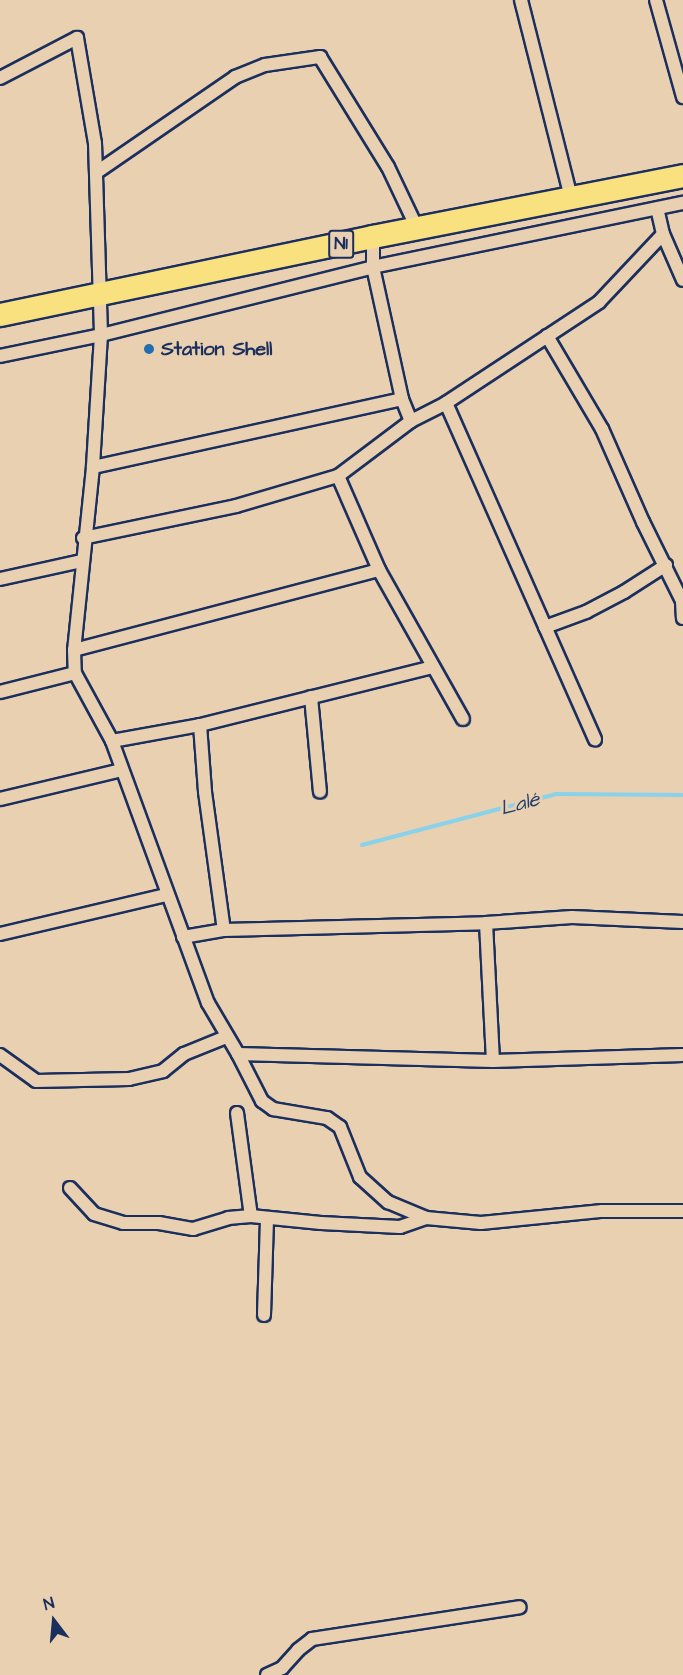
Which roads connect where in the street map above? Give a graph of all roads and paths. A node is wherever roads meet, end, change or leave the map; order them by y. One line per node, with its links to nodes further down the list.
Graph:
1 (521, 0): 7 (street)
2 (656, 0): 4 (street)
3 (0, 78): 5 (street)
4 (683, 97)
5 (97, 172): 10 (street); 15 (street)
6 (683, 176): 7 (highway, N1)
7 (571, 198): 10 (highway, N1)
8 (683, 203): 9 (street)
9 (657, 209): 11 (street); 13 (street)
10 (417, 228): 12 (highway, N1)
11 (663, 234): 14 (street); 18 (street)
12 (373, 237): 13 (street); 15 (highway, N1)
13 (374, 267): 17 (street); 20 (street)
14 (683, 280)
15 (101, 294): 16 (highway, N1); 17 (street)
16 (0, 315)
17 (101, 335): 19 (street); 23 (street)
18 (548, 336): 21 (street); 27 (street)
19 (0, 356)
20 (402, 399): 22 (street); 23 (street)
21 (446, 403): 22 (street); 31 (street)
22 (411, 422): 24 (street)
23 (93, 467): 25 (street)
24 (338, 476): 25 (street); 28 (street)
25 (83, 538): 26 (street)
26 (81, 561): 29 (street); 32 (street)
27 (666, 565): 30 (street); 31 (street)
28 (379, 570): 32 (street); 33 (street)
29 (0, 579)
30 (683, 618)
31 (545, 627): 39 (street)
32 (74, 650): 34 (street)
33 (433, 667): 36 (street); 37 (street)
34 (75, 673): 35 (street); 40 (street)
35 (0, 692)
36 (311, 698): 38 (street); 42 (street)
37 (463, 719)
38 (200, 725): 40 (street); 47 (street)
39 (595, 739)
40 (112, 741): 41 (street)
41 (122, 770): 43 (street); 44 (street)
42 (320, 792)
43 (0, 799)
44 (166, 895): 48 (street); 49 (street)
45 (683, 922): 46 (street)
46 (486, 923): 47 (street); 54 (street)
47 (224, 930): 49 (street)
48 (0, 934)
49 (183, 937): 50 (street)
50 (226, 1037): 51 (street); 52 (street)
51 (238, 1053): 54 (street); 59 (street)
52 (0, 1055)
53 (683, 1055): 54 (street)
54 (493, 1061)
55 (237, 1113): 58 (street)
56 (70, 1188): 58 (street)
57 (683, 1211): 59 (street)
58 (251, 1215): 60 (street)
59 (426, 1218): 60 (street)
60 (267, 1219): 61 (street)
61 (264, 1315)
62 (520, 1606): 63 (street)
63 (267, 1675)

